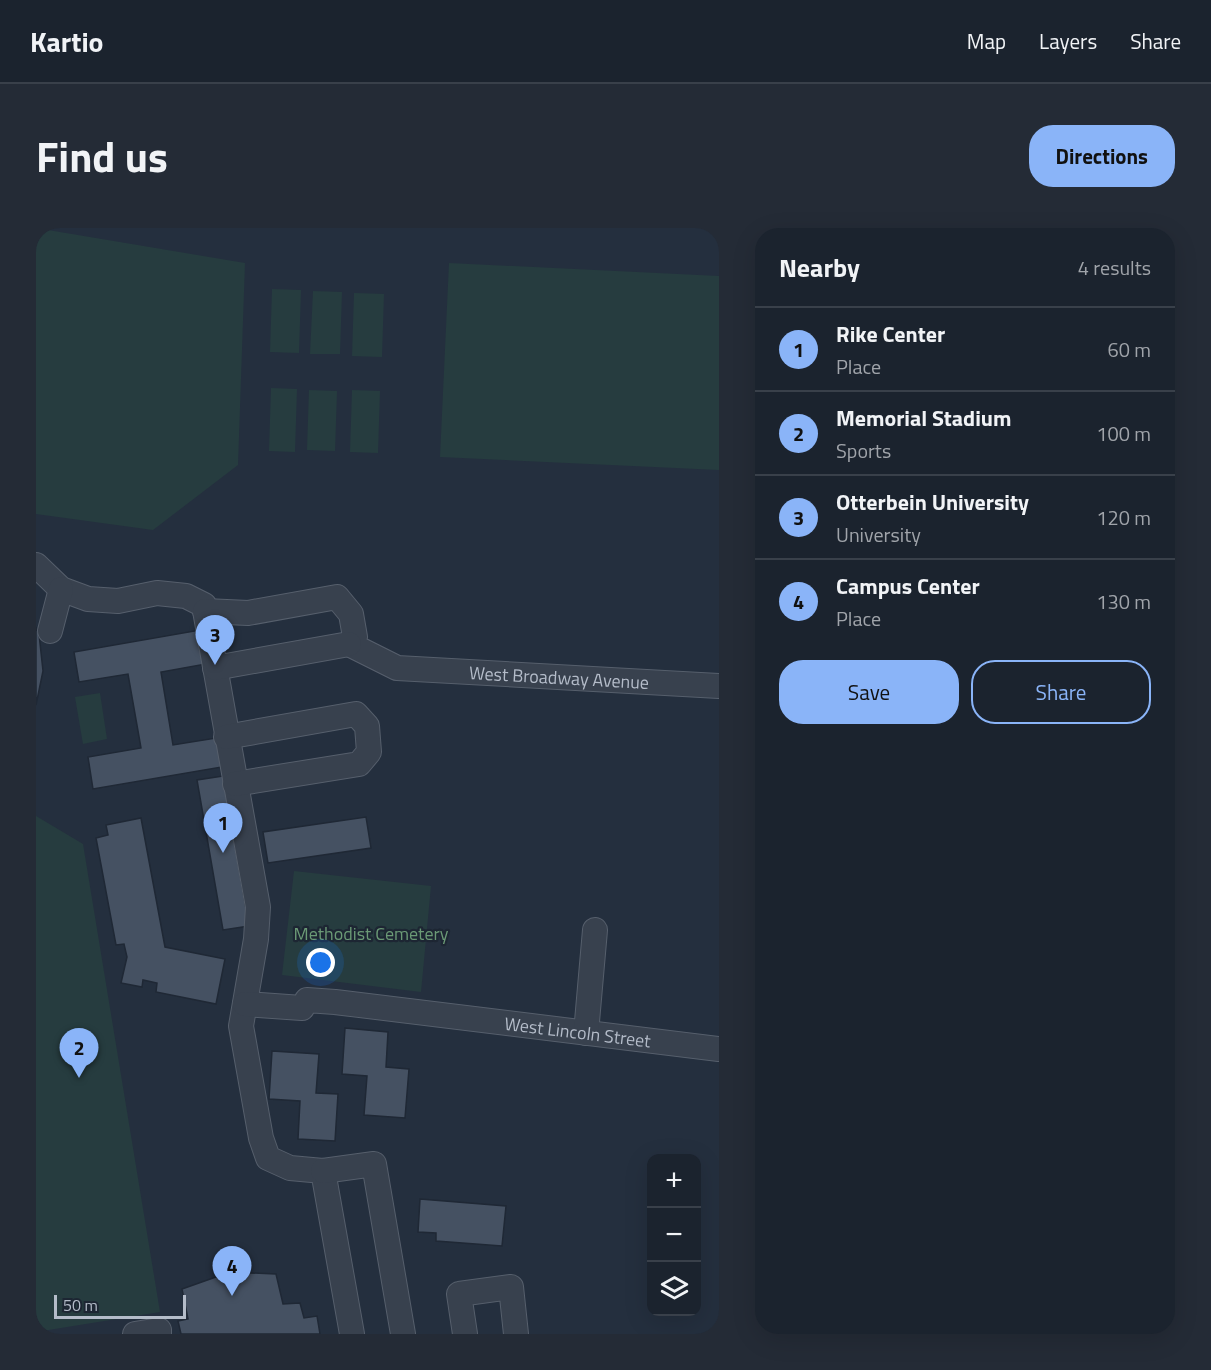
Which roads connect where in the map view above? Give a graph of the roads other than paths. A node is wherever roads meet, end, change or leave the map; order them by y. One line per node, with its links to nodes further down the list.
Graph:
1 (36, 565): 2 (street)
2 (61, 589): 3 (street); 4 (street)
3 (205, 611): 5 (street); 6 (street)
4 (50, 631)
5 (349, 644): 6 (street); 7 (street, West Broadway Avenue)
6 (215, 668): 8 (street)
7 (719, 686)
8 (226, 737): 9 (street); 9 (street)
9 (235, 784): 11 (street)
10 (595, 930): 12 (street)
11 (245, 1004): 12 (street, West Lincoln Street); 14 (street)
12 (586, 1033): 13 (street, West Lincoln Street)
13 (719, 1049)
14 (323, 1171): 17 (street); 18 (street)
15 (135, 1334): 16 (street)
16 (159, 1334)
17 (352, 1334)
18 (403, 1334)
19 (465, 1334): 20 (street)
20 (516, 1334)

